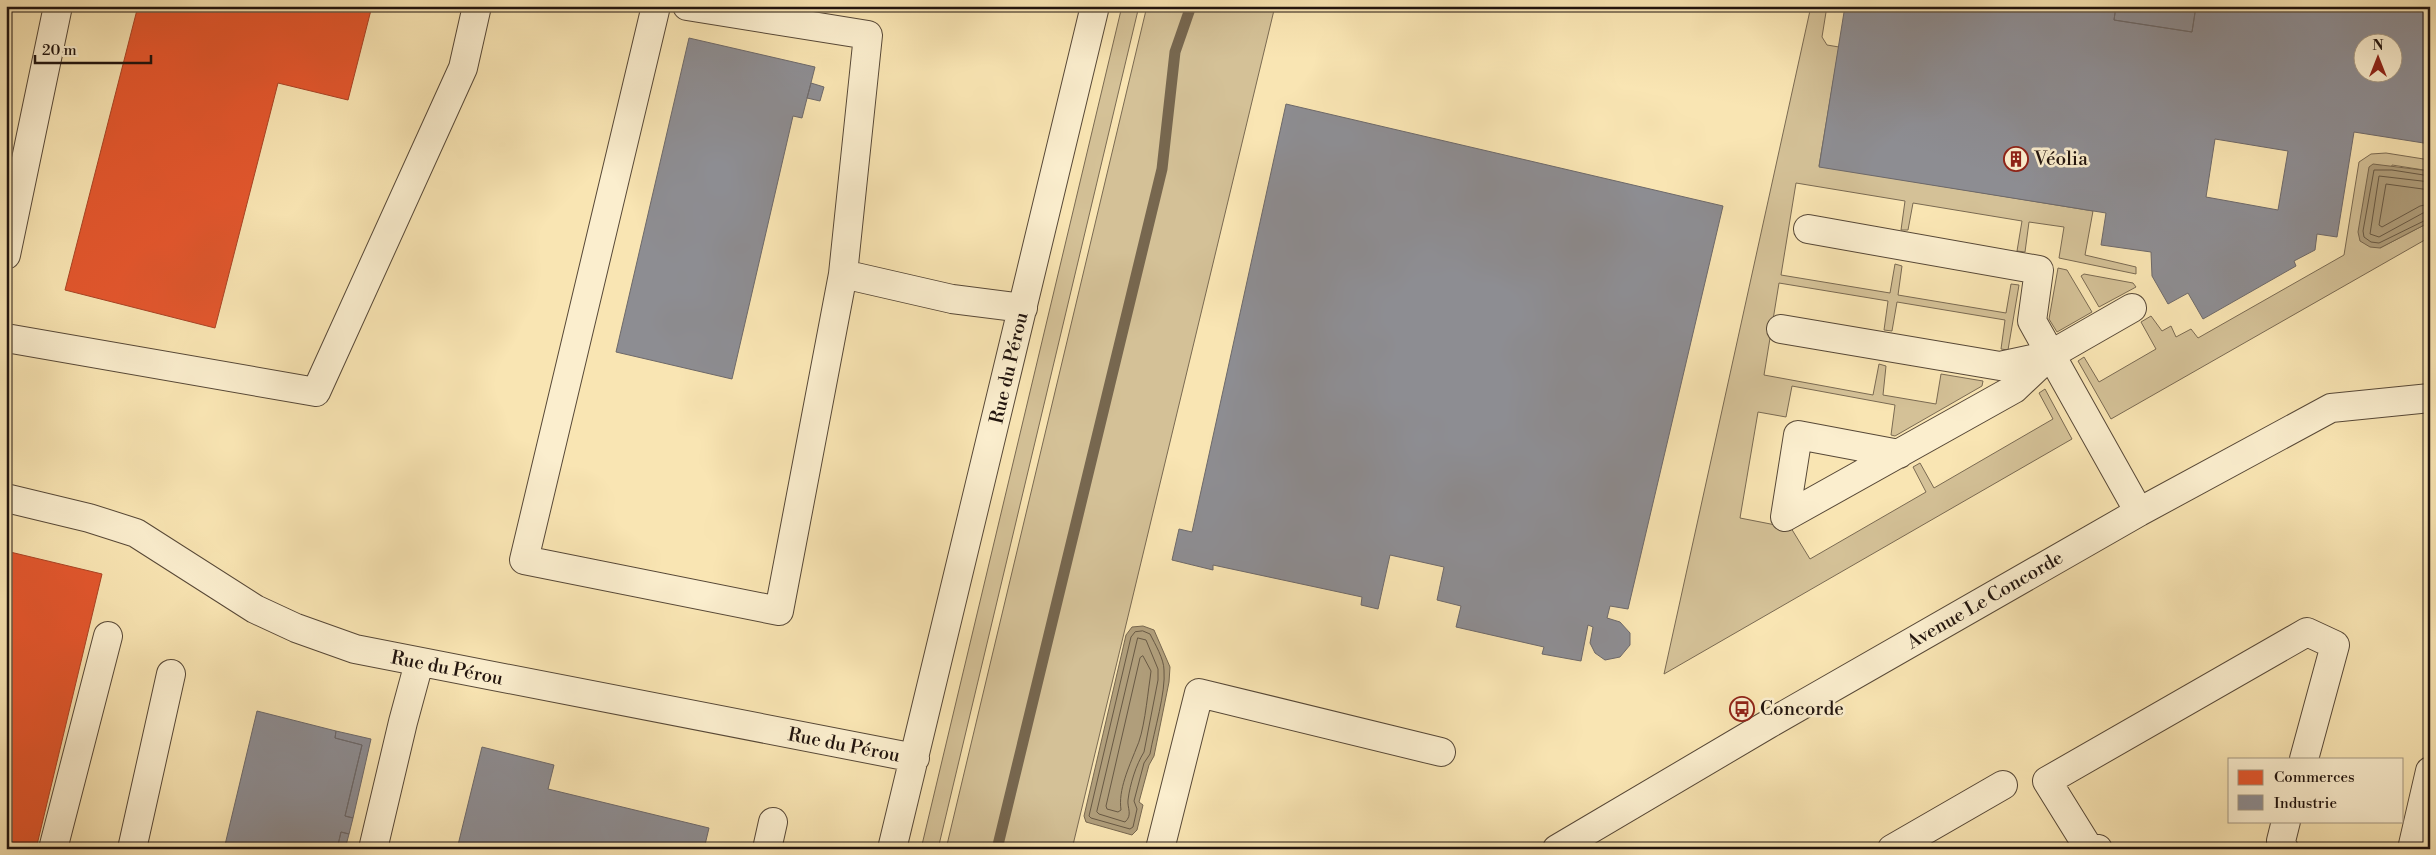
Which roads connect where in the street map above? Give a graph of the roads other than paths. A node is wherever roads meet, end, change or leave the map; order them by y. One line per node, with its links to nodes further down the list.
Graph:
1 (58, 6): 7 (street)
2 (477, 6): 12 (street)
3 (656, 6): 8 (street)
4 (687, 6): 8 (street)
5 (1095, 6): 9 (street, Rue du Pérou)
6 (1808, 229): 13 (street)
7 (6, 255)
8 (843, 274): 9 (street)
9 (1023, 308): 22 (street, Rue du Pérou)
10 (2132, 308): 13 (street)
11 (1781, 329): 13 (street)
12 (6, 338)
13 (2050, 355): 15 (street); 17 (street)
14 (2430, 398): 17 (street, Avenue Le Concorde)
15 (1899, 454)
16 (6, 498): 19 (street, Rue du Pérou)
17 (2139, 512): 33 (street, Avenue Le Concorde)
18 (108, 636): 27 (street)
19 (419, 663): 22 (street, Rue du Pérou); 29 (street)
20 (171, 674): 28 (street)
21 (1441, 752): 32 (street)
22 (915, 758): 31 (street, Rue du Pérou)
23 (2304, 758): 35 (street)
24 (2430, 771): 36 (street)
25 (2003, 785): 34 (street)
26 (773, 822): 30 (street)
27 (53, 849)
28 (132, 849)
29 (373, 849)
30 (767, 849)
31 (892, 849)
32 (1160, 849)
33 (1557, 849)
34 (1892, 849)
35 (2098, 849)
36 (2412, 849)

